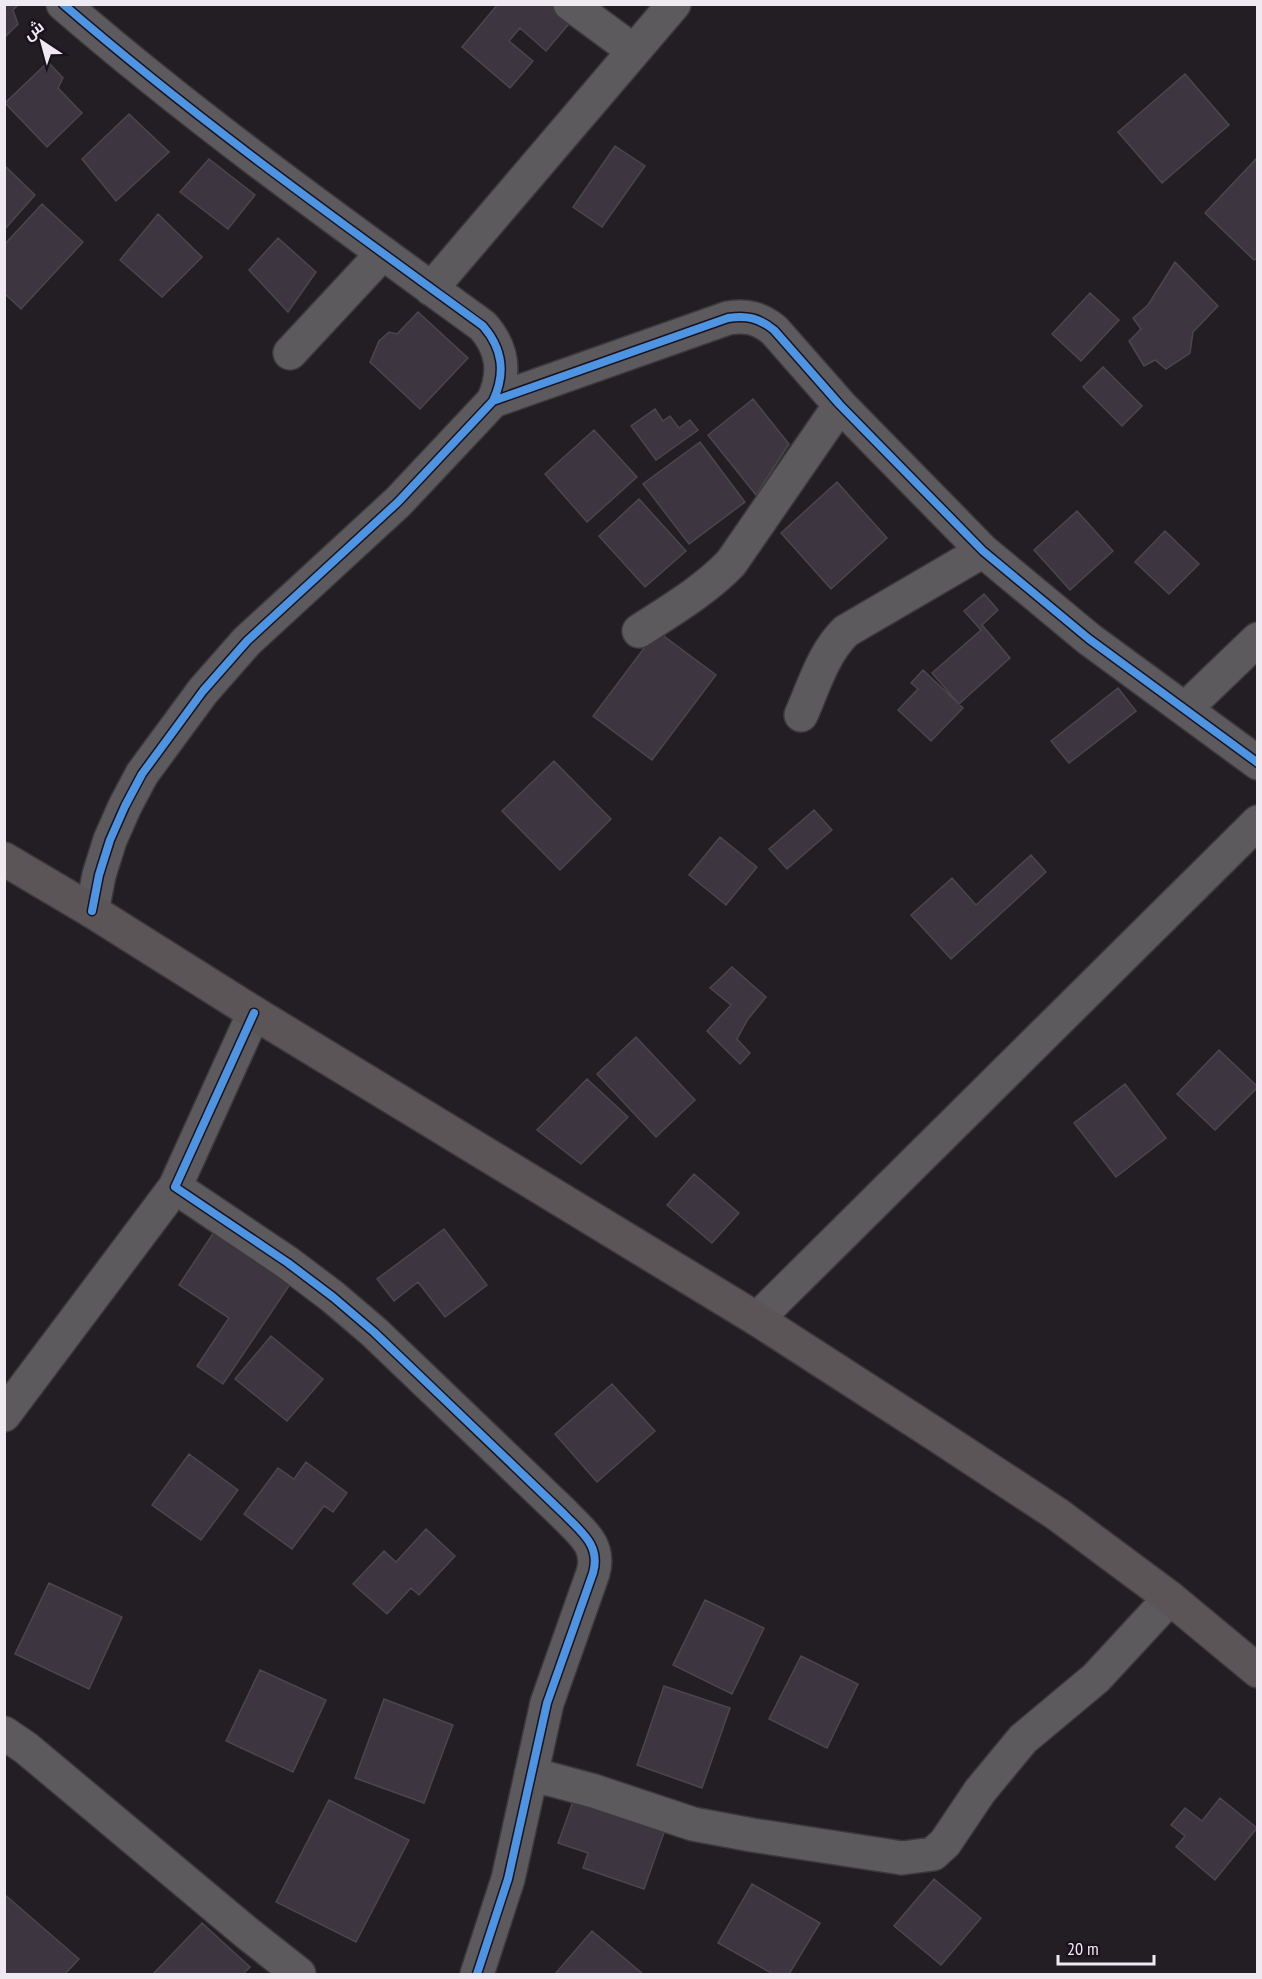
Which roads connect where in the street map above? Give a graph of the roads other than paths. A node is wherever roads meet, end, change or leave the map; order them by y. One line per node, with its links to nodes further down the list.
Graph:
1 (63, 4): 5 (street)
2 (570, 4): 4 (street)
3 (674, 4): 4 (street)
4 (634, 51): 6 (street)
5 (383, 253): 6 (street); 7 (street)
6 (431, 289): 8 (street)
7 (290, 353)
8 (493, 401): 9 (street); 18 (street)
9 (840, 405): 10 (street); 11 (street)
10 (983, 551): 13 (street); 14 (street)
11 (639, 631)
12 (1257, 639): 13 (street)
13 (1185, 709): 15 (street)
14 (801, 715)
15 (1257, 763)
16 (1257, 822): 21 (street)
17 (4, 859): 18 (main road)
18 (92, 911): 19 (main road)
19 (254, 1013): 20 (street); 21 (main road)
20 (175, 1186): 22 (street); 26 (street)
21 (757, 1320): 23 (main road)
22 (4, 1414)
23 (1170, 1598): 24 (main road); 26 (street)
24 (1257, 1671)
25 (4, 1733): 27 (street)
26 (531, 1774): 28 (street)
27 (299, 1974)
28 (477, 1974)

